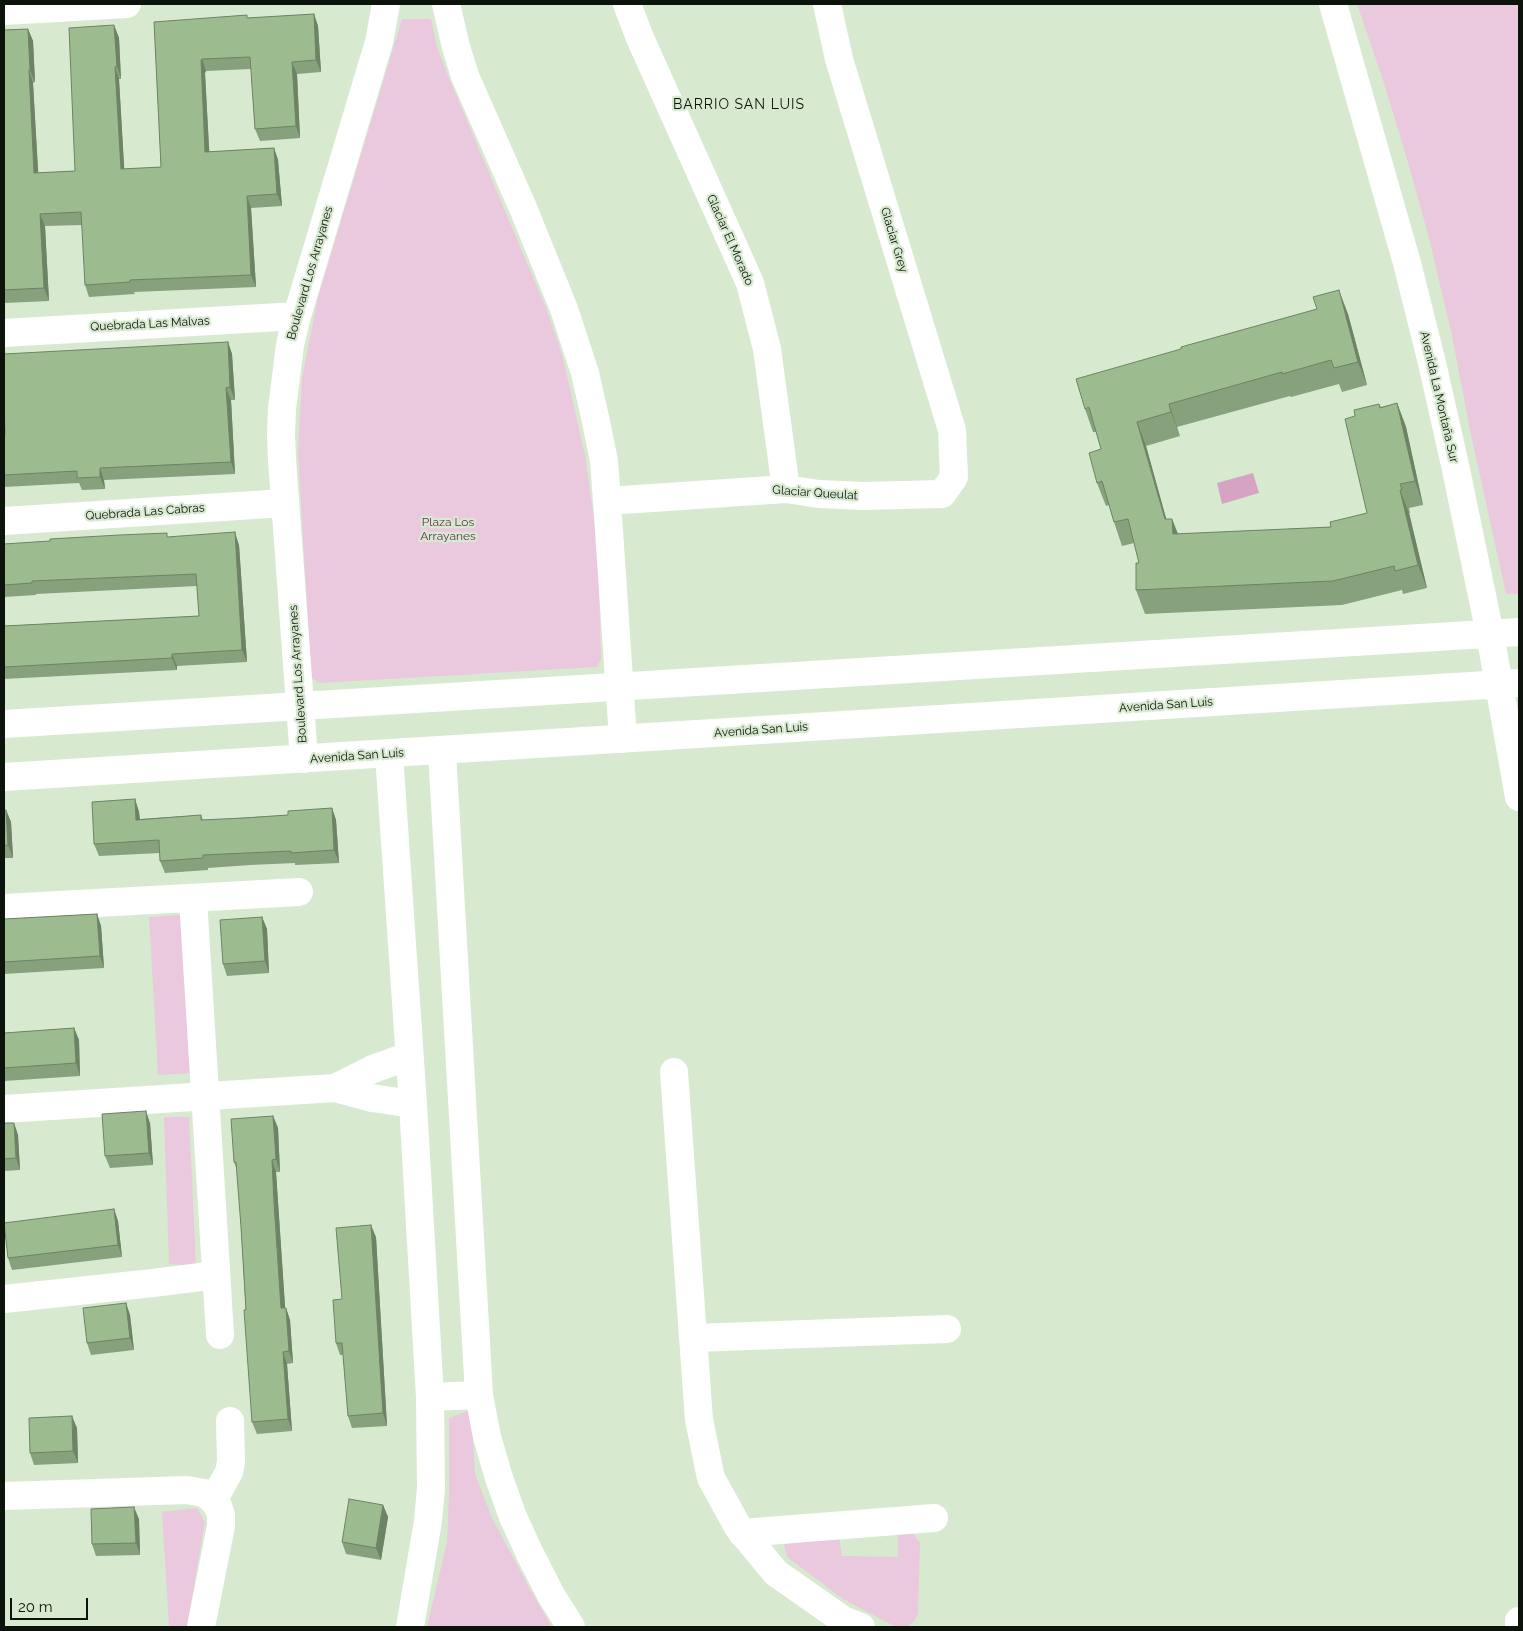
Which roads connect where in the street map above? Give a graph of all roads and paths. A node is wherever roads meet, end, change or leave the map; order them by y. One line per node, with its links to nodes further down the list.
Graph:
1 (127, 4): 7 (street)
2 (386, 4): 8 (street, Boulevard Los Arrayanes)
3 (446, 4): 12 (street)
4 (627, 4): 11 (street, Glaciar El Morado)
5 (827, 4): 10 (street, Glaciar Grey)
6 (1333, 4): 16 (street, Avenida La Montaña Sur)
7 (4, 11)
8 (297, 316): 9 (street, Quebrada Las Malvas); 13 (street, Boulevard Los Arrayanes)
9 (4, 333)
10 (954, 477): 11 (street, Glaciar Queulat)
11 (786, 489): 12 (street, Glaciar Queulat)
12 (608, 501): 18 (street)
13 (285, 503): 14 (street, Quebrada Las Cabras); 19 (street, Boulevard Los Arrayanes)
14 (4, 521)
15 (1519, 632): 16 (street)
16 (1490, 634): 17 (street, Avenida La Montaña Sur); 18 (street)
17 (1509, 683): 21 (street, Avenida San Luis); 26 (street, Avenida La Montaña Sur)
18 (620, 687): 19 (street); 21 (street)
19 (300, 706): 20 (street); 24 (street, Boulevard Los Arrayanes)
20 (4, 724)
21 (623, 739): 22 (street, Avenida San Luis)
22 (442, 751): 23 (street, Avenida San Luis); 41 (street)
23 (390, 754): 24 (street, Avenida San Luis); 30 (street)
24 (304, 759): 25 (street, Avenida San Luis)
25 (4, 778)
26 (1519, 797)
27 (299, 892): 28 (street)
28 (193, 899): 29 (street); 33 (street)
29 (4, 908)
30 (409, 1056): 32 (street); 34 (street)
31 (674, 1072): 40 (street)
32 (335, 1088): 33 (street); 34 (street)
33 (205, 1096): 35 (street); 36 (street)
34 (413, 1104): 42 (street)
35 (4, 1109)
36 (216, 1275): 37 (street); 39 (street)
37 (4, 1299)
38 (947, 1329): 40 (street)
39 (220, 1335)
40 (693, 1338): 47 (street)
41 (479, 1395): 42 (street); 51 (street)
42 (430, 1397): 50 (street)
43 (230, 1421): 45 (street)
44 (4, 1496): 45 (street)
45 (211, 1498): 49 (street)
46 (934, 1518): 47 (street)
47 (742, 1533): 52 (street)
48 (1519, 1621): 53 (street)
49 (201, 1627)
50 (410, 1627)
51 (571, 1627)
52 (860, 1627)
53 (1519, 1627)

